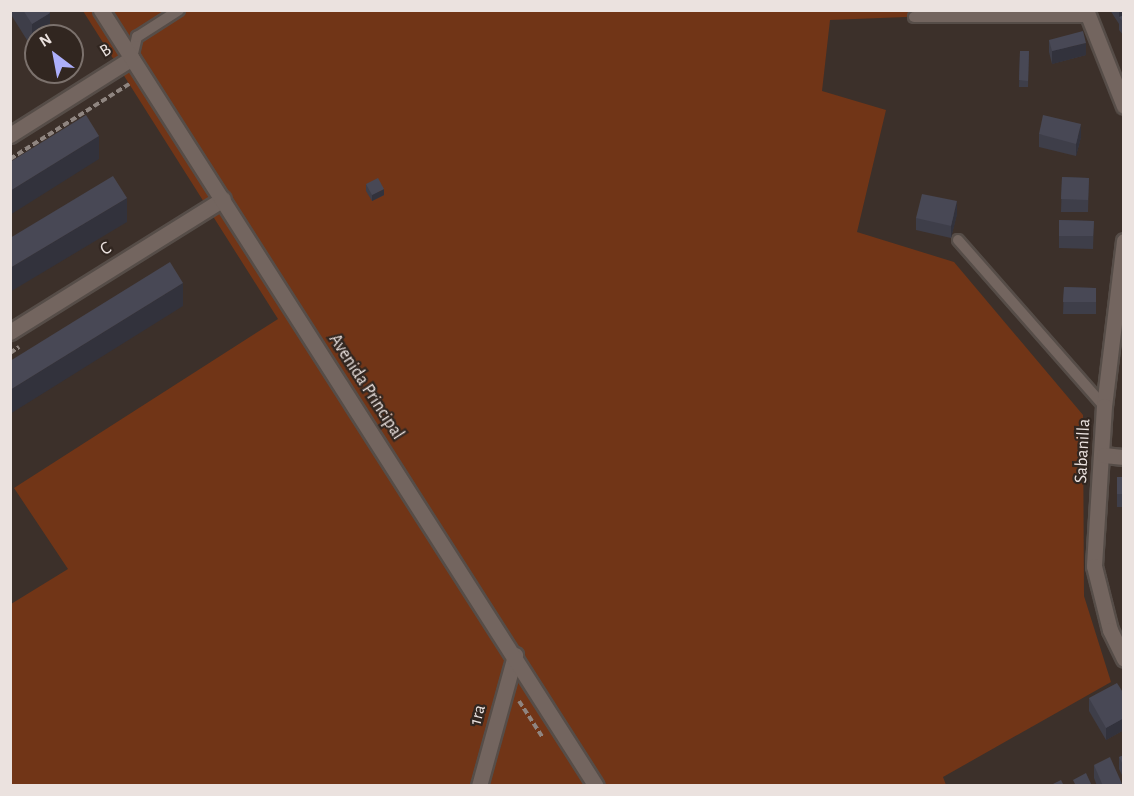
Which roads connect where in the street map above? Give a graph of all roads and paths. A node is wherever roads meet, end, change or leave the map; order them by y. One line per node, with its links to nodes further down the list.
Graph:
1 (101, 10): 5 (street, Avenida Principal)
2 (179, 10): 5 (lane)
3 (1087, 14): 4 (lane); 7 (street)
4 (914, 17)
5 (132, 58): 8 (street, B); 10 (street, Avenida Principal)
6 (129, 84): 9 (path)
7 (1124, 106)
8 (10, 135)
9 (10, 159)
10 (223, 199): 13 (street, C); 17 (street, Avenida Principal)
11 (958, 240): 14 (lane)
12 (1124, 241): 14 (street, Sabanilla)
13 (10, 332)
14 (1104, 406): 15 (street, Sabanilla)
15 (1104, 455): 16 (street); 18 (street, Sabanilla)
16 (1124, 457)
17 (515, 655): 19 (street, 1ra); 20 (street, Avenida Principal)
18 (1124, 659)
19 (479, 786)
20 (596, 786)

